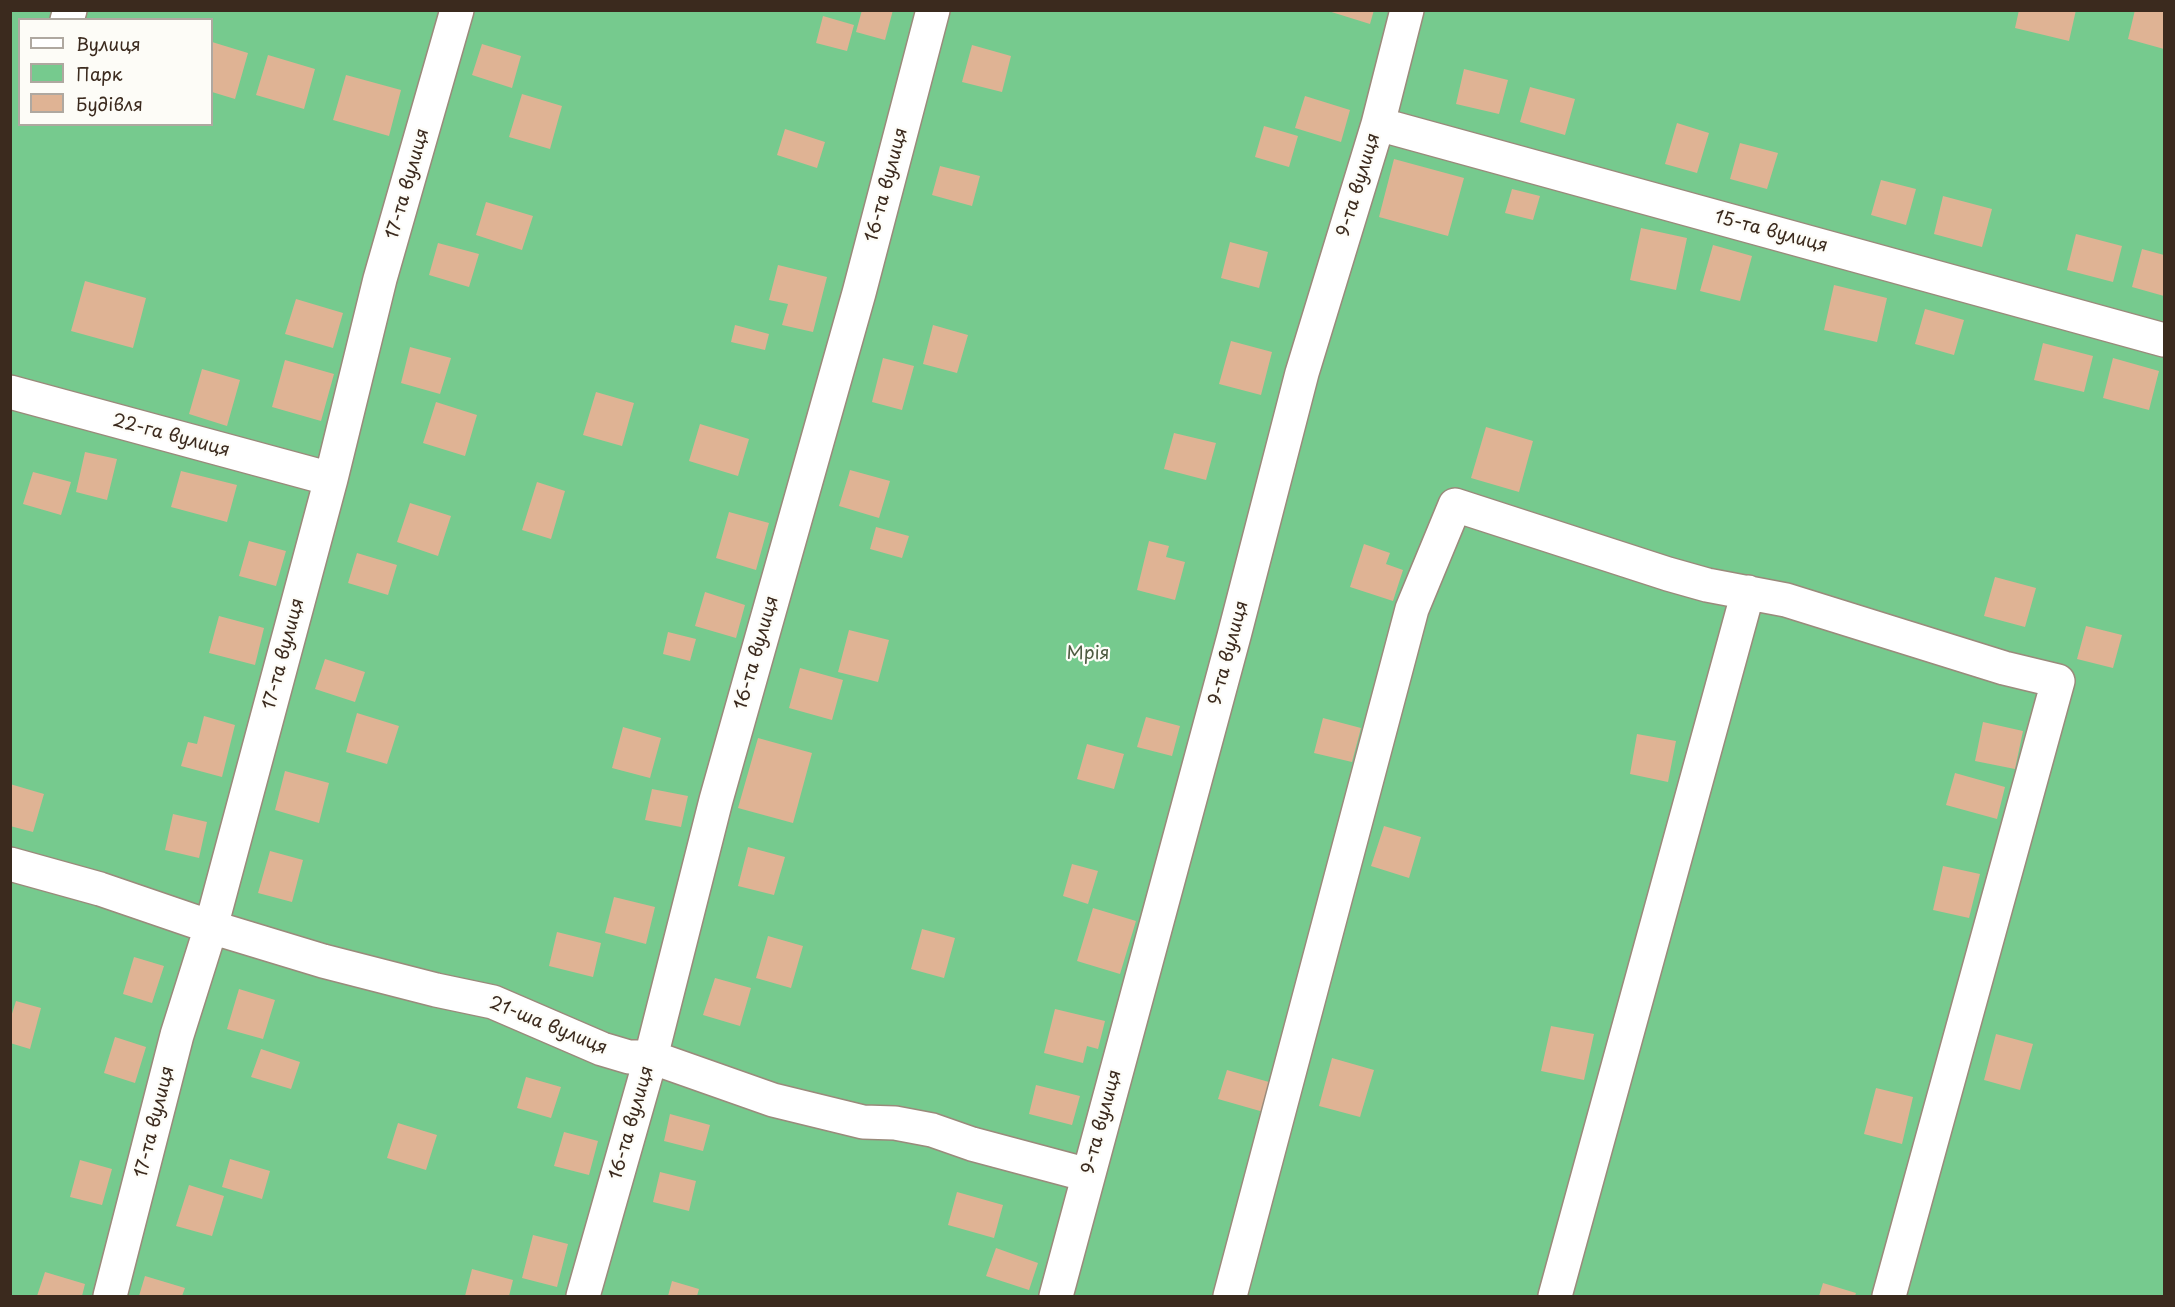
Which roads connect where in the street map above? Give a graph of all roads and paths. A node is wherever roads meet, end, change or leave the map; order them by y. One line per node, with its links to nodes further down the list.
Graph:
1 (457, 10): 7 (street, 17-та вулиця)
2 (933, 10): 11 (street, 16-та вулиця)
3 (1407, 10): 4 (street, 9-та вулиця)
4 (1378, 124): 5 (street, 15-та вулиця); 12 (street, 9-та вулиця)
5 (2164, 340)
6 (10, 392): 7 (street, 22-га вулиця)
7 (331, 479): 10 (street, 17-та вулиця)
8 (1748, 592): 16 (street); 17 (street); 18 (street)
9 (10, 864): 10 (street, 21-ша вулиця)
10 (211, 927): 11 (street, 21-ша вулиця); 13 (street, 17-та вулиця)
11 (651, 1057): 12 (street, 21-ша вулиця); 14 (street, 16-та вулиця)
12 (1088, 1175): 15 (street, 9-та вулиця)
13 (110, 1296)
14 (583, 1296)
15 (1056, 1296)
16 (1230, 1296)
17 (1555, 1296)
18 (1888, 1296)

